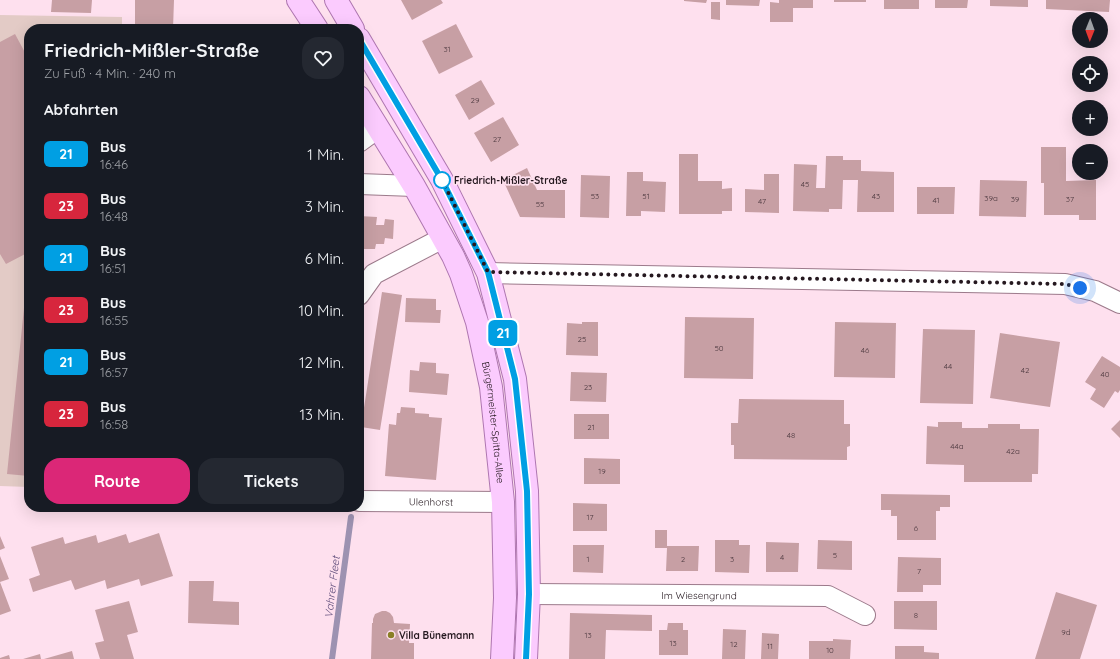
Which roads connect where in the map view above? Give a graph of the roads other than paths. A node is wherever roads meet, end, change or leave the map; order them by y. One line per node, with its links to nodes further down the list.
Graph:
1 (298, 0): 3 (main road)
2 (336, 0): 4 (main road)
3 (314, 24)
4 (350, 24)
5 (364, 47): 12 (main road)
6 (364, 105): 7 (main road, Bürgermeister-Spitta-Allee)
7 (378, 128): 8 (street); 10 (main road, Bürgermeister-Spitta-Allee)
8 (364, 138)
9 (364, 184): 10 (street)
10 (414, 186): 11 (main road, Bürgermeister-Spitta-Allee)
11 (443, 238): 13 (street); 16 (main road, Bürgermeister-Spitta-Allee)
12 (488, 272): 14 (street); 17 (main road)
13 (364, 288)
14 (1120, 303)
15 (364, 501): 16 (street, Ulenhorst)
16 (503, 502): 19 (main road, Bürgermeister-Spitta-Allee)
17 (529, 594): 18 (street, Im Wiesengrund); 20 (main road)
18 (865, 616)
19 (502, 659)
20 (526, 659)

